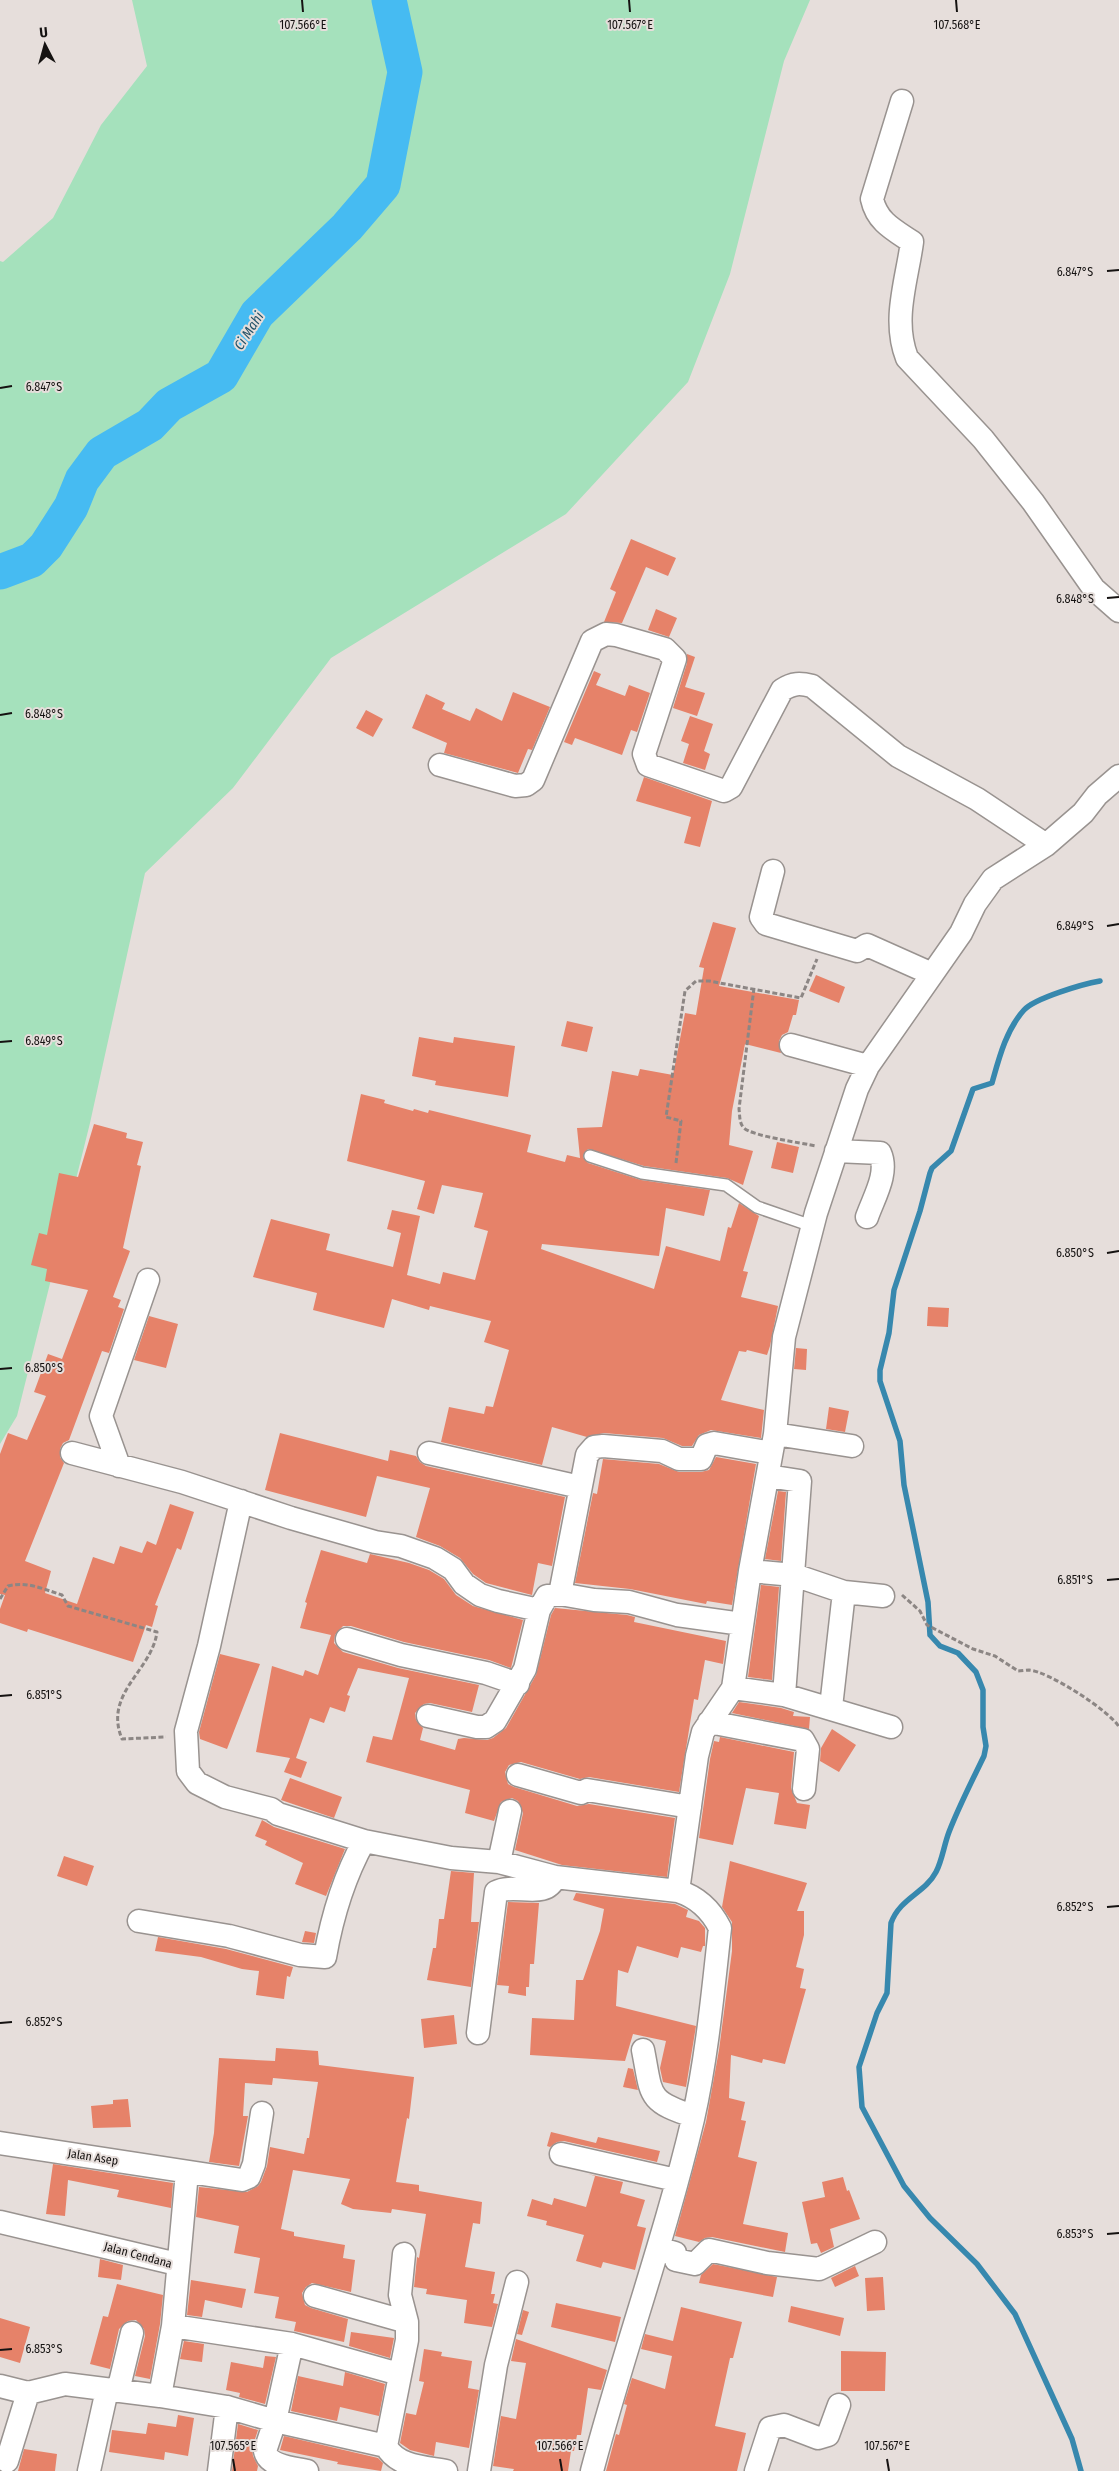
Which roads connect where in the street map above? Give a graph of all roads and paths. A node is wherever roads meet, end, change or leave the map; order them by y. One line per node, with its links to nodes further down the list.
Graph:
1 (902, 101): 2 (street)
2 (1119, 611)
3 (440, 765): 5 (street)
4 (1119, 776): 5 (street)
5 (1046, 845): 8 (street)
6 (773, 871): 7 (street)
7 (824, 941): 8 (street); 9 (path)
8 (932, 974): 11 (street)
9 (754, 988): 12 (path); 14 (path)
10 (791, 1045): 11 (street)
11 (868, 1066): 12 (street)
12 (836, 1151): 15 (street); 16 (street)
13 (590, 1156): 16 (lane)
14 (676, 1165)
15 (867, 1217)
16 (812, 1226): 18 (street)
17 (148, 1280): 22 (street)
18 (773, 1443): 19 (street); 23 (street); 24 (street)
19 (852, 1446)
20 (72, 1453): 22 (street)
21 (429, 1453): 24 (street)
22 (119, 1466): 25 (street)
23 (768, 1476): 26 (street); 27 (street)
24 (580, 1487): 29 (street)
25 (241, 1501): 32 (street); 43 (street)
26 (750, 1571): 27 (street); 33 (street)
27 (794, 1575): 28 (street); 37 (street)
28 (844, 1592): 30 (street); 38 (street)
29 (560, 1594): 32 (street); 33 (street)
30 (883, 1596): 42 (path)
31 (0, 1599): 43 (path)
32 (539, 1610): 35 (street)
33 (742, 1624): 36 (street)
34 (348, 1639): 35 (street)
35 (518, 1684): 39 (street)
36 (733, 1688): 37 (street); 40 (street)
37 (784, 1695): 38 (street)
38 (831, 1707): 41 (street)
39 (428, 1716)
40 (709, 1722): 45 (street); 46 (street)
41 (891, 1727)
42 (1119, 1727)
43 (186, 1741): 48 (street)
44 (518, 1775): 46 (street)
45 (804, 1789)
46 (690, 1807): 51 (street)
47 (510, 1811): 49 (street)
48 (364, 1841): 49 (street); 52 (street)
49 (499, 1862): 50 (street)
50 (555, 1877): 51 (street); 53 (street)
51 (678, 1892): 56 (street)
52 (139, 1921)
53 (478, 2033)
54 (643, 2050): 56 (street)
55 (262, 2113): 59 (street, Jalan Asep)
56 (694, 2116): 60 (street)
57 (0, 2143): 59 (street, Jalan Asep)
58 (562, 2154): 60 (street)
59 (187, 2172): 65 (street)
60 (676, 2180): 63 (street)
61 (0, 2222): 65 (street, Jalan Cendana)
62 (876, 2242): 63 (street)
63 (658, 2248): 87 (street)
64 (404, 2254): 68 (street)
65 (177, 2264): 69 (street, Jalan Cendana)
66 (517, 2282): 86 (street)
67 (315, 2296): 68 (street)
68 (407, 2322): 72 (street)
69 (173, 2326): 71 (street); 76 (street, Jalan Cendana)
70 (132, 2333): 74 (street)
71 (292, 2344): 72 (street); 79 (street)
72 (399, 2374): 80 (street)
73 (0, 2386): 75 (street)
74 (113, 2390): 75 (street); 76 (street); 82 (street)
75 (28, 2393): 81 (street)
76 (160, 2396): 78 (street)
77 (839, 2406): 88 (street)
78 (227, 2407): 79 (street); 83 (street)
79 (275, 2421): 80 (street); 84 (street)
80 (386, 2446): 85 (street)
81 (7, 2461)
82 (89, 2471)
83 (219, 2471)
84 (307, 2471)
85 (446, 2471)
86 (478, 2471)
87 (592, 2471)
88 (756, 2471)

